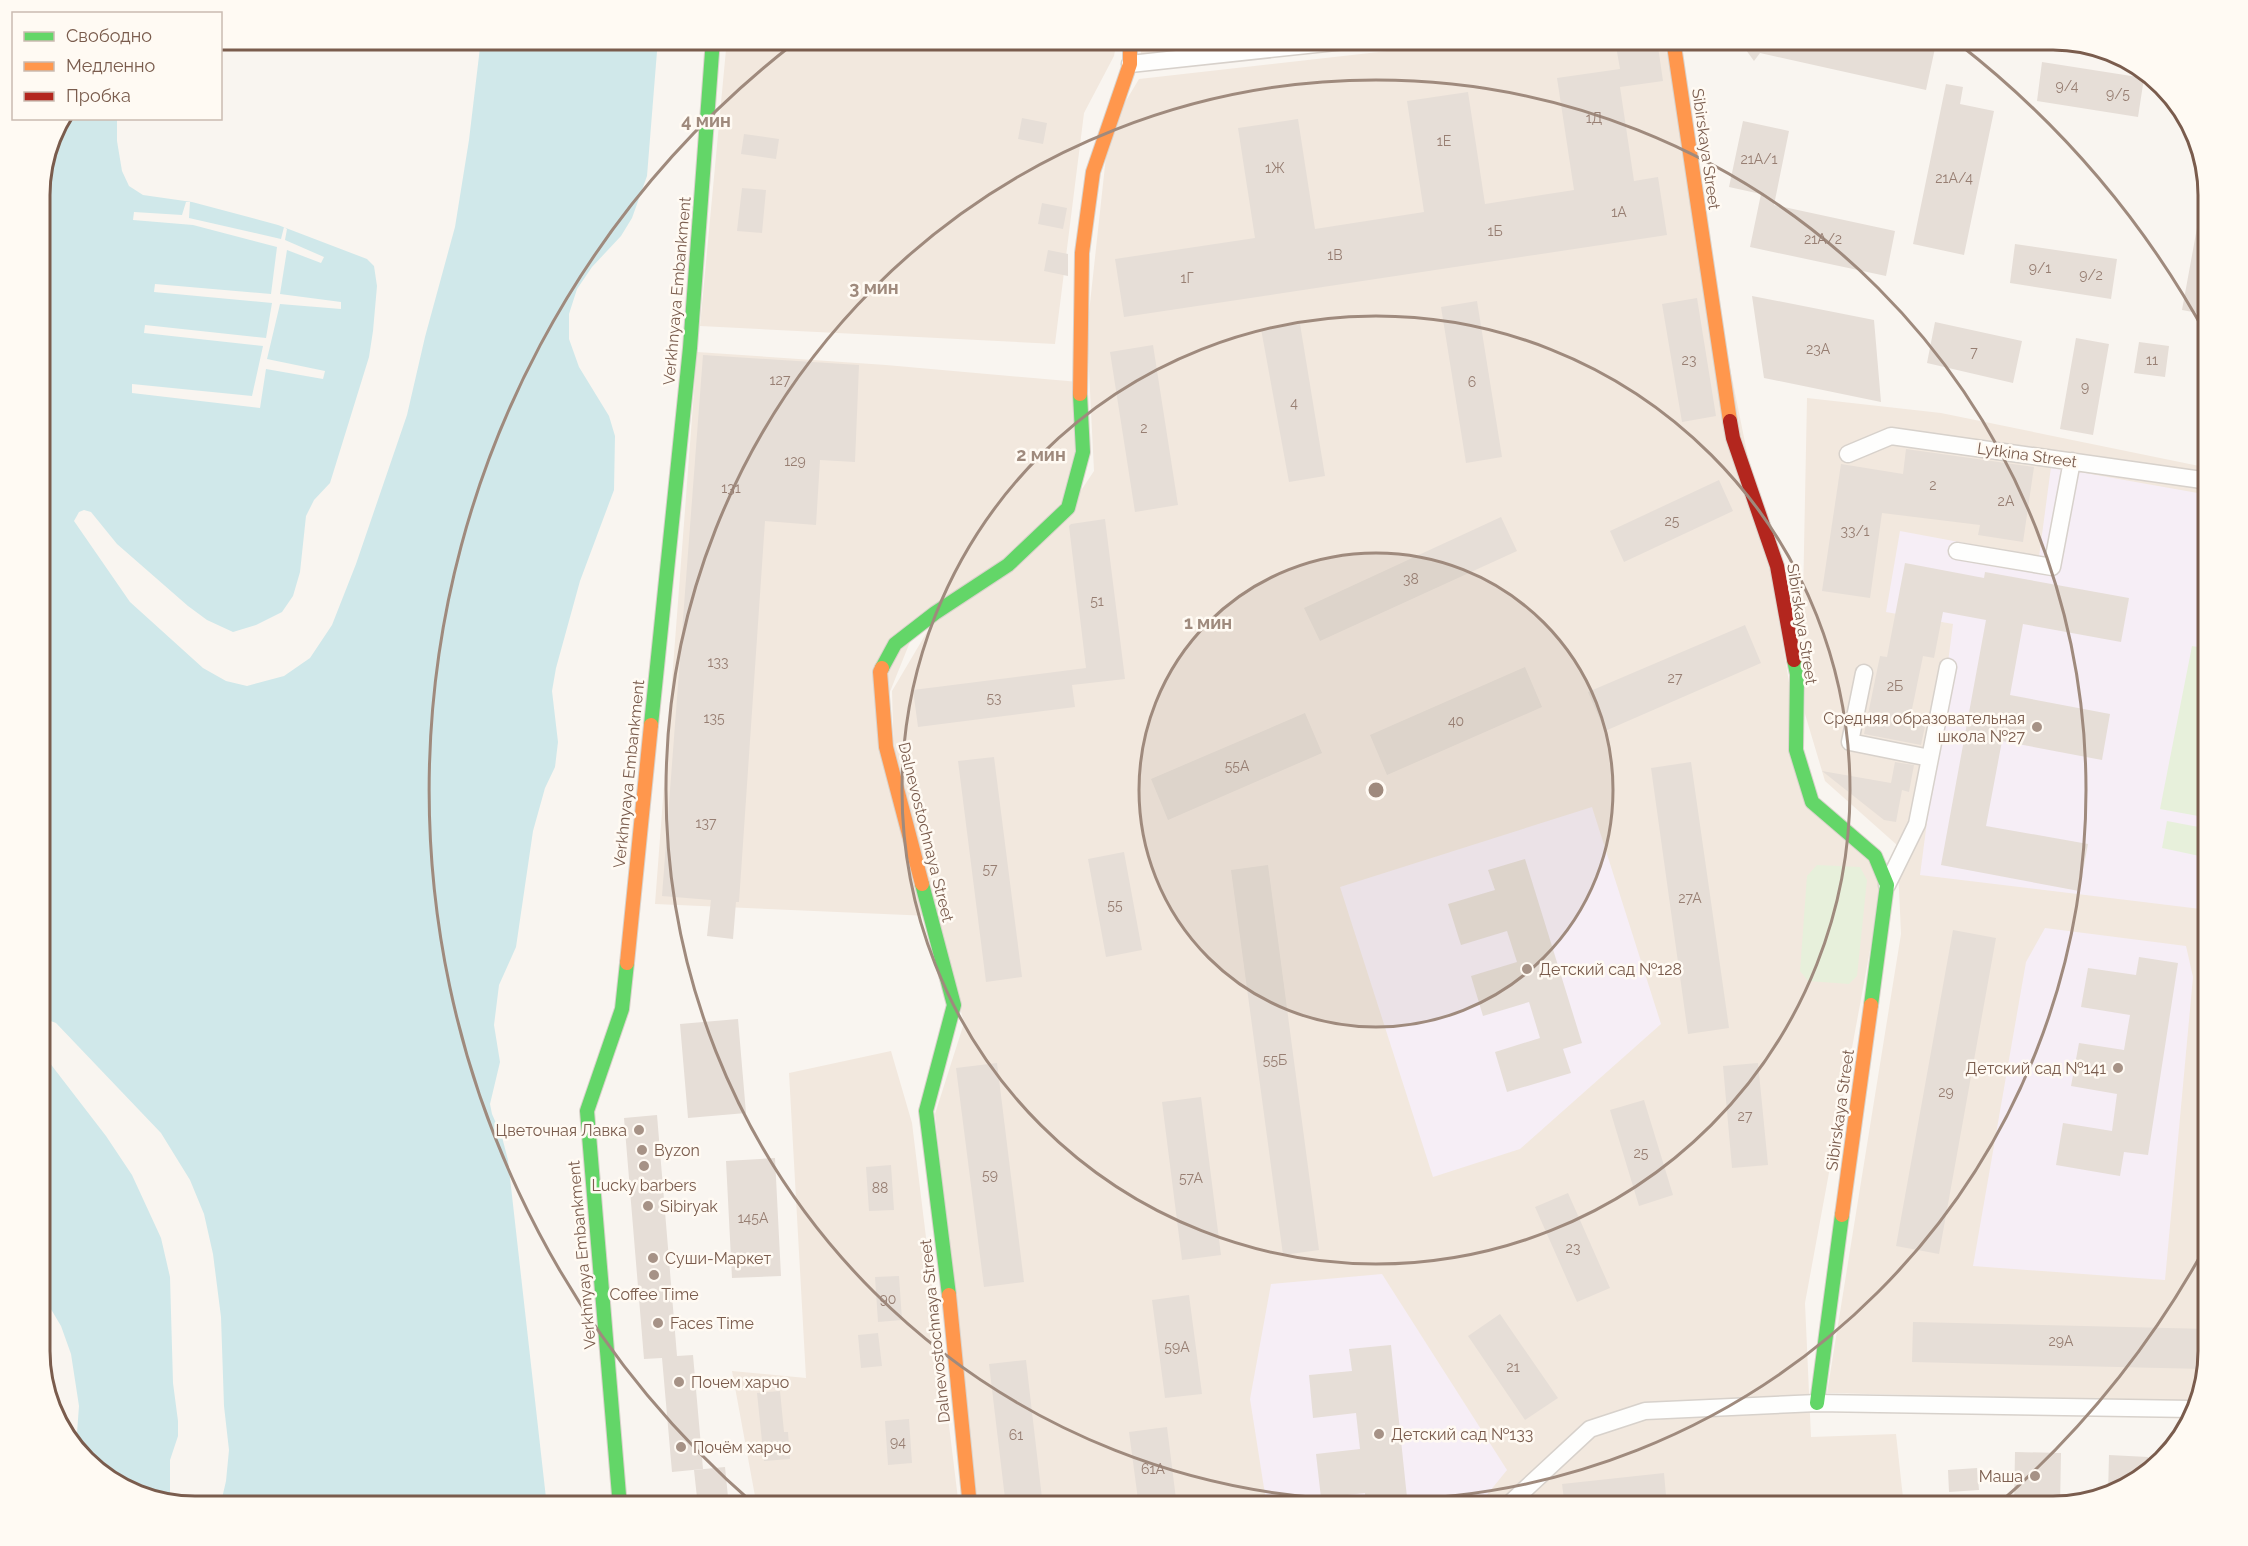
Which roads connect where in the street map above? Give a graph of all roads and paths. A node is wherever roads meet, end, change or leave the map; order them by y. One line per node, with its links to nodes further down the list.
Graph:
1 (712, 50): 16 (street, Verkhnyaya Embankment)
2 (1130, 50): 5 (street, Dalnevostochnaya Street)
3 (1261, 50): 5 (street)
4 (1675, 50): 13 (street, Sibirskaya Street)
5 (1130, 64): 17 (street, Dalnevostochnaya Street)
6 (1848, 454): 7 (street, Lytkina Street)
7 (2072, 461): 8 (street, Lytkina Street); 9 (street)
8 (2198, 479)
9 (1957, 551)
10 (1948, 667): 12 (street)
11 (1864, 673): 12 (street)
12 (1930, 758): 13 (street)
13 (1887, 885): 14 (street, Sibirskaya Street)
14 (1817, 1403): 15 (street); 18 (street)
15 (2187, 1409)
16 (619, 1496)
17 (969, 1496)
18 (1518, 1496)

